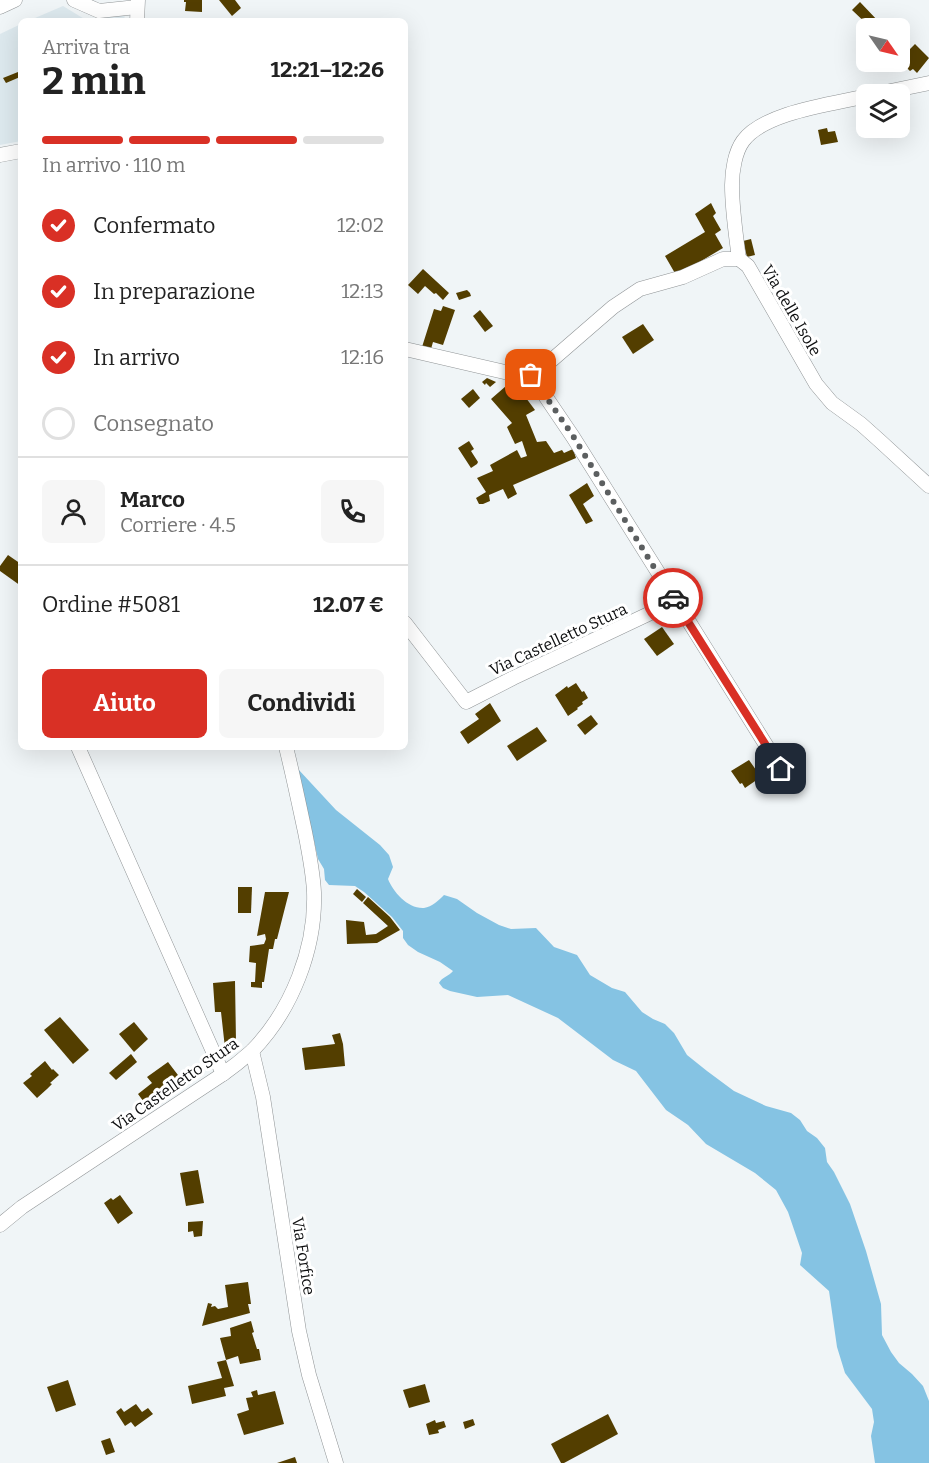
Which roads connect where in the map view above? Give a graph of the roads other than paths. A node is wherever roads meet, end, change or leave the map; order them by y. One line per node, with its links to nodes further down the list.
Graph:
1 (15, 0): 3 (street)
2 (74, 0): 4 (street)
3 (0, 7)
4 (137, 9)
5 (929, 83): 6 (street)
6 (910, 87)
7 (856, 98): 10 (street)
8 (18, 152): 9 (street)
9 (0, 156)
10 (738, 259): 12 (street, Via delle Isole); 13 (street, Via delle Isole)
11 (408, 350): 12 (street)
12 (531, 375): 14 (street)
13 (929, 486)
14 (676, 601): 15 (street, Via Castelletto Stura); 18 (street)
15 (408, 627)
16 (79, 750): 20 (street)
17 (287, 750): 19 (street, Via Castelletto Stura)
18 (781, 769)
19 (252, 1051): 20 (street, Via Castelletto Stura); 22 (street, Via Forfice)
20 (223, 1074): 21 (street, Via Castelletto Stura)
21 (0, 1225)
22 (336, 1463)

